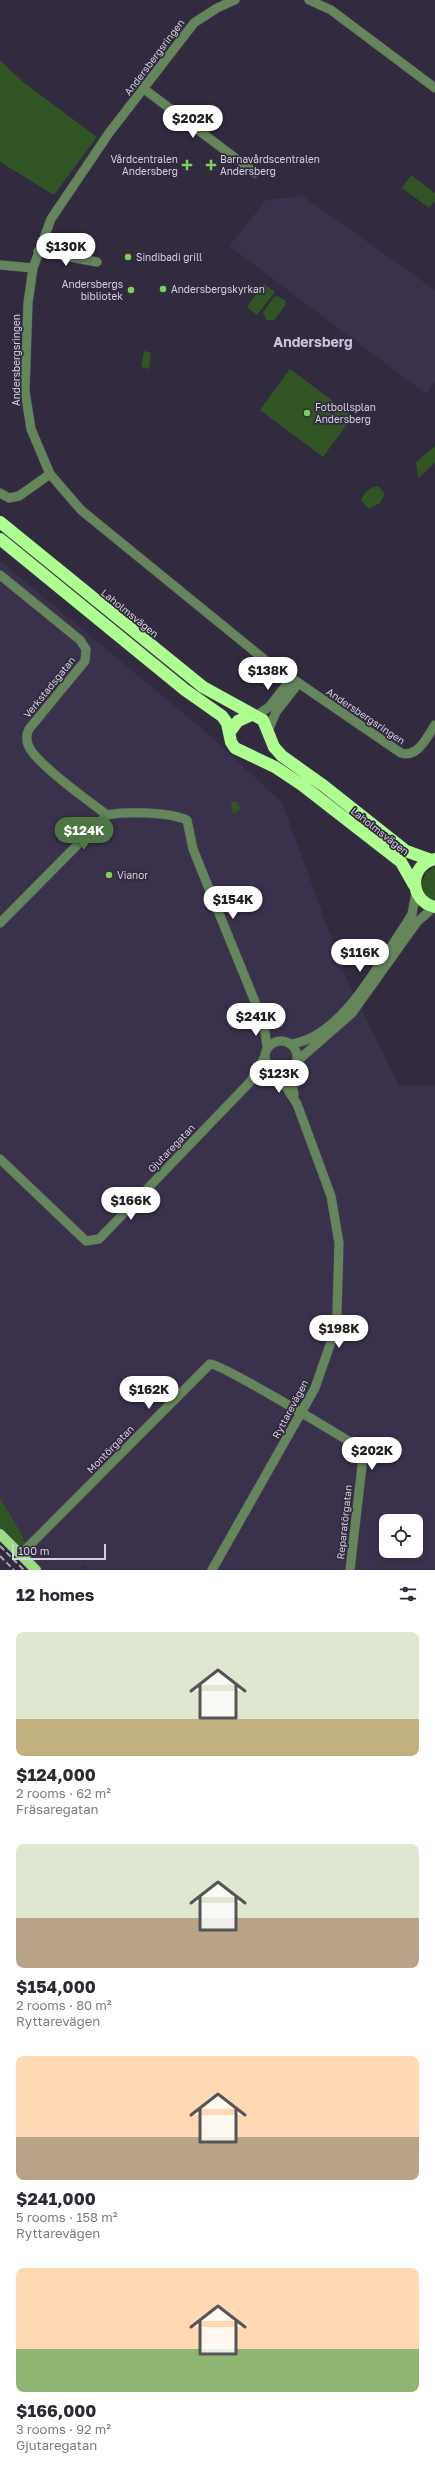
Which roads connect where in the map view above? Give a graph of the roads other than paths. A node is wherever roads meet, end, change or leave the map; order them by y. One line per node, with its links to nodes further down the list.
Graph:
1 (235, 0): 4 (street, Andersbergsringen)
2 (309, 0): 3 (street)
3 (435, 88)
4 (144, 89): 5 (street); 6 (street, Andersbergsringen)
5 (255, 173)
6 (38, 251): 7 (street); 9 (street, Andersbergsringen)
7 (97, 262)
8 (0, 265): 9 (street)
9 (33, 268): 10 (street, Andersbergsringen)
10 (50, 474): 11 (street); 15 (street, Andersbergsringen)
11 (0, 493)
12 (0, 522): 16 (highway, Laholmsvägen)
13 (0, 538): 19 (highway, Laholmsvägen)
14 (0, 574): 20 (street, Verkstadsgatan)
15 (295, 681): 16 (street); 17 (street, Andersbergsringen); 18 (street)
16 (253, 715): 18 (highway, Laholmsvägen); 19 (highway)
17 (435, 726)
18 (268, 731): 21 (highway, Laholmsvägen)
19 (229, 733): 22 (highway, Laholmsvägen)
20 (107, 815): 24 (street); 25 (street)
21 (433, 860): 22 (highway, Laholmsvägen)
22 (415, 889): 23 (highway, Laholmsvägen); 27 (street)
23 (435, 907): 30 (street)
24 (0, 923)
25 (264, 1024): 26 (street); 28 (street)
26 (280, 1041): 27 (street); 28 (street)
27 (290, 1044): 30 (street)
28 (267, 1047): 29 (street)
29 (264, 1058): 32 (street, Ryttarevägen); 33 (street, Gjutaregatan)
30 (296, 1062): 31 (street)
31 (290, 1070): 32 (street); 34 (street, Ryttarevägen)
32 (275, 1072): 33 (street, Gjutaregatan); 34 (street, Ryttarevägen)
33 (251, 1081): 35 (street, Gjutaregatan)
34 (296, 1104): 36 (street, Ryttarevägen)
35 (0, 1159)
36 (302, 1412): 38 (street, Montörgatan); 40 (street, Ryttarevägen); 41 (street, Reparatörgatan)
37 (0, 1534): 38 (main road)
38 (20, 1555): 39 (main road)
39 (36, 1570)
40 (212, 1570)
41 (350, 1570)

